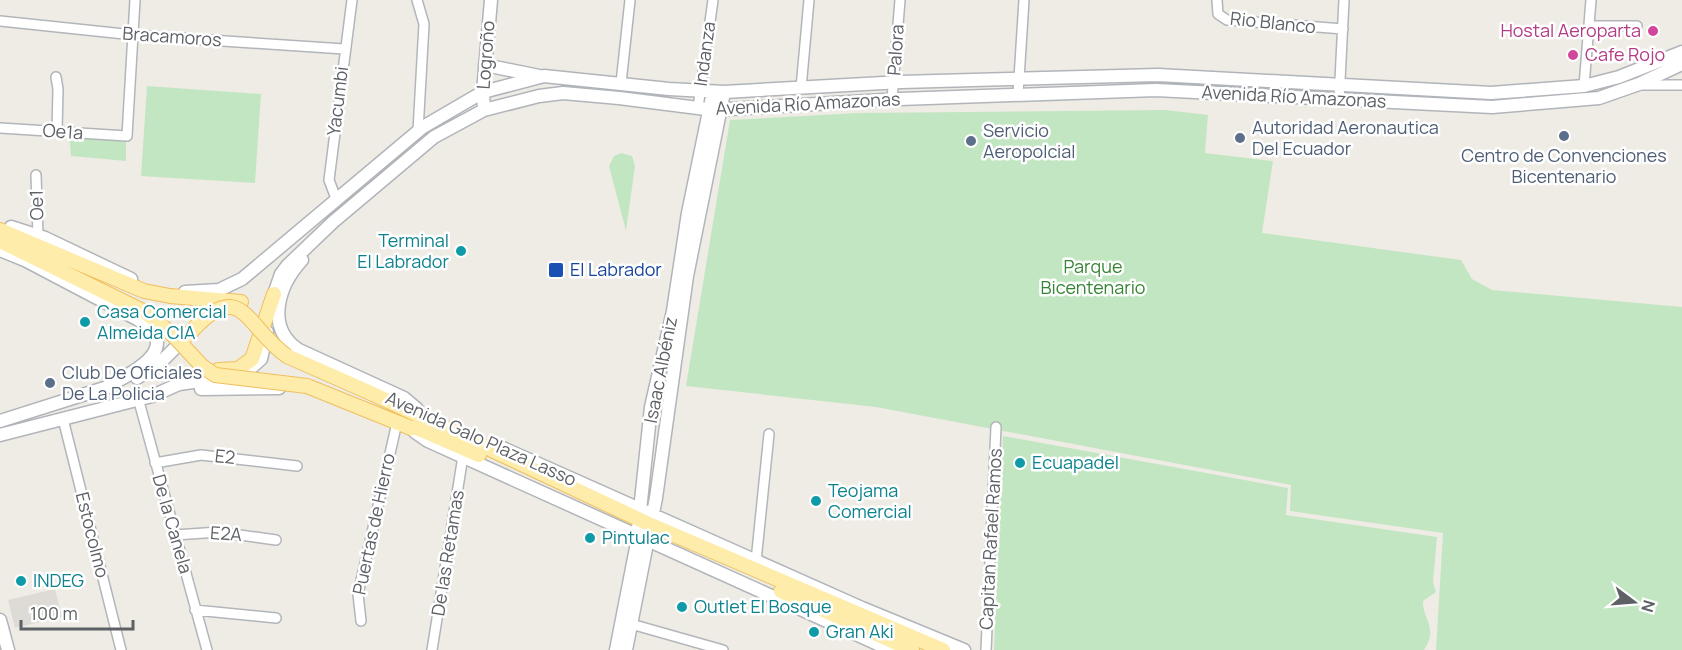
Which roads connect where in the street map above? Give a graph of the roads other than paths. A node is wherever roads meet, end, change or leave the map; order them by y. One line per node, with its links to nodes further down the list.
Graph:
1 (135, 0): 17 (street)
2 (352, 0): 18 (street, Yacumbi)
3 (417, 0): 42 (street)
4 (491, 0): 21 (main road, Logroño)
5 (630, 0): 26 (street)
6 (713, 0): 33 (street, Indanza)
7 (809, 0): 32 (street)
8 (900, 0): 25 (street, Palora)
9 (1024, 0): 24 (street)
10 (1217, 0): 16 (street, Rio Blanco)
11 (1344, 0): 16 (street)
12 (1591, 0): 14 (street)
13 (0, 21): 17 (street, Bracamoros)
14 (1590, 26): 15 (street); 31 (street)
15 (1637, 26)
16 (1343, 29): 30 (street)
17 (134, 35): 18 (street, Bracamoros); 43 (street, Oe1a)
18 (344, 49): 45 (street, Yacumbi)
19 (1682, 52): 31 (main road, Avenida Río Amazonas)
20 (1682, 64): 27 (main road, Avenida Río Amazonas)
21 (485, 65): 22 (main road); 34 (main road, Logroño)
22 (544, 76): 26 (main road, Avenida Río Amazonas); 34 (main road, Avenida Río Amazonas)
23 (56, 77): 43 (street)
24 (1019, 79): 25 (main road, Avenida Río Amazonas); 28 (main road, Avenida Río Amazonas); 36 (street)
25 (894, 82): 32 (main road, Avenida Río Amazonas); 37 (street, Palora)
26 (621, 83): 33 (main road, Avenida Río Amazonas)
27 (1639, 84): 29 (street); 38 (main road, Avenida Río Amazonas)
28 (1211, 85): 30 (main road, Avenida Río Amazonas); 36 (main road, Avenida Río Amazonas); 38 (main road, Avenida Río Amazonas)
29 (1682, 85)
30 (1340, 86): 31 (main road, Avenida Río Amazonas); 38 (street)
31 (1584, 86)
32 (801, 88): 35 (main road, Avenida Río Amazonas)
33 (700, 91): 35 (main road, Avenida Río Amazonas); 39 (street, Indanza)
34 (483, 92): 40 (main road, Logroño); 42 (main road, Avenida Río Amazonas)
35 (719, 92): 39 (main road, Isaac Albéniz)
36 (1018, 94): 37 (main road, Avenida Río Amazonas)
37 (892, 99): 39 (main road, Avenida Río Amazonas)
38 (1339, 100)
39 (709, 109): 40 (main road, Avenida Río Amazonas); 73 (main road, Isaac Albéniz)
40 (484, 111): 46 (main road, Avenida Río Amazonas)
41 (0, 128): 43 (street, Oe1a)
42 (418, 131): 45 (main road, Avenida Río Amazonas)
43 (57, 132)
44 (36, 175): 48 (street, Oe1)
45 (337, 201): 48 (main road, Avenida Río Amazonas)
46 (348, 211): 53 (main road, Avenida Río Amazonas); 61 (main road)
47 (4, 226): 48 (main road, Avenida Río Amazonas); 56 (main road, bridge)
48 (38, 236)
49 (0, 241): 52 (main road)
50 (0, 250): 51 (main road)
51 (21, 258): 52 (main road); 57 (main road)
52 (84, 284): 54 (main road)
53 (274, 294): 54 (main road, bridge); 59 (main road, Avenida Río Amazonas)
54 (173, 335): 66 (main road, bridge)
55 (188, 335): 56 (main road, bridge); 57 (main road)
56 (287, 356): 58 (main road)
57 (108, 386): 63 (main road)
58 (373, 394): 61 (main road, Avenida Galo Plaza Lasso); 73 (main road, Avenida Galo Plaza Lasso)
59 (152, 396): 60 (main road, Avenida Río Amazonas); 64 (main road)
60 (138, 399): 62 (main road, Avenida Río Amazonas); 71 (street, De la Canela)
61 (417, 409): 73 (main road, Avenida Galo Plaza Lasso)
62 (63, 419): 68 (main road, Avenida Río Amazonas); 83 (street, Estocolmo)
63 (0, 421)
64 (396, 427): 69 (main road); 80 (street, Puertas de Hierro)
65 (996, 427): 93 (street, Capitan Rafael Ramos)
66 (411, 428): 69 (main road, Avenida Galo Plaza Lasso); 73 (main road, Avenida Galo Plaza Lasso)
67 (769, 434): 76 (street)
68 (0, 435)
69 (428, 441): 70 (main road, Avenida Galo Plaza Lasso)
70 (463, 456): 73 (main road, Avenida Galo Plaza Lasso); 85 (street, De las Retamas)
71 (155, 463): 72 (street, E2); 74 (street, De la Canela)
72 (297, 466)
73 (645, 526): 76 (main road, Avenida Galo Plaza Lasso); 81 (main road, Isaac Albéniz); 86 (main road, Isaac Albéniz); 89 (main road, Avenida Galo Plaza Lasso); 90 (main road, Avenida Galo Plaza Lasso); 91 (main road, Avenida Galo Plaza Lasso)
74 (175, 535): 75 (street, E2A); 77 (street, De la Canela)
75 (276, 540)
76 (756, 561): 92 (main road, Avenida Galo Plaza Lasso)
77 (195, 610): 78 (street); 84 (street, De la Canela)
78 (276, 618)
79 (0, 620): 82 (main road)
80 (361, 621)
81 (631, 624): 87 (main road, Isaac Albéniz); 88 (street)
82 (8, 650)
83 (122, 650)
84 (207, 650)
85 (432, 650)
86 (616, 650)
87 (626, 650)
88 (723, 650)
89 (891, 650)
90 (912, 650)
91 (943, 650)
92 (964, 650)
93 (986, 650)

